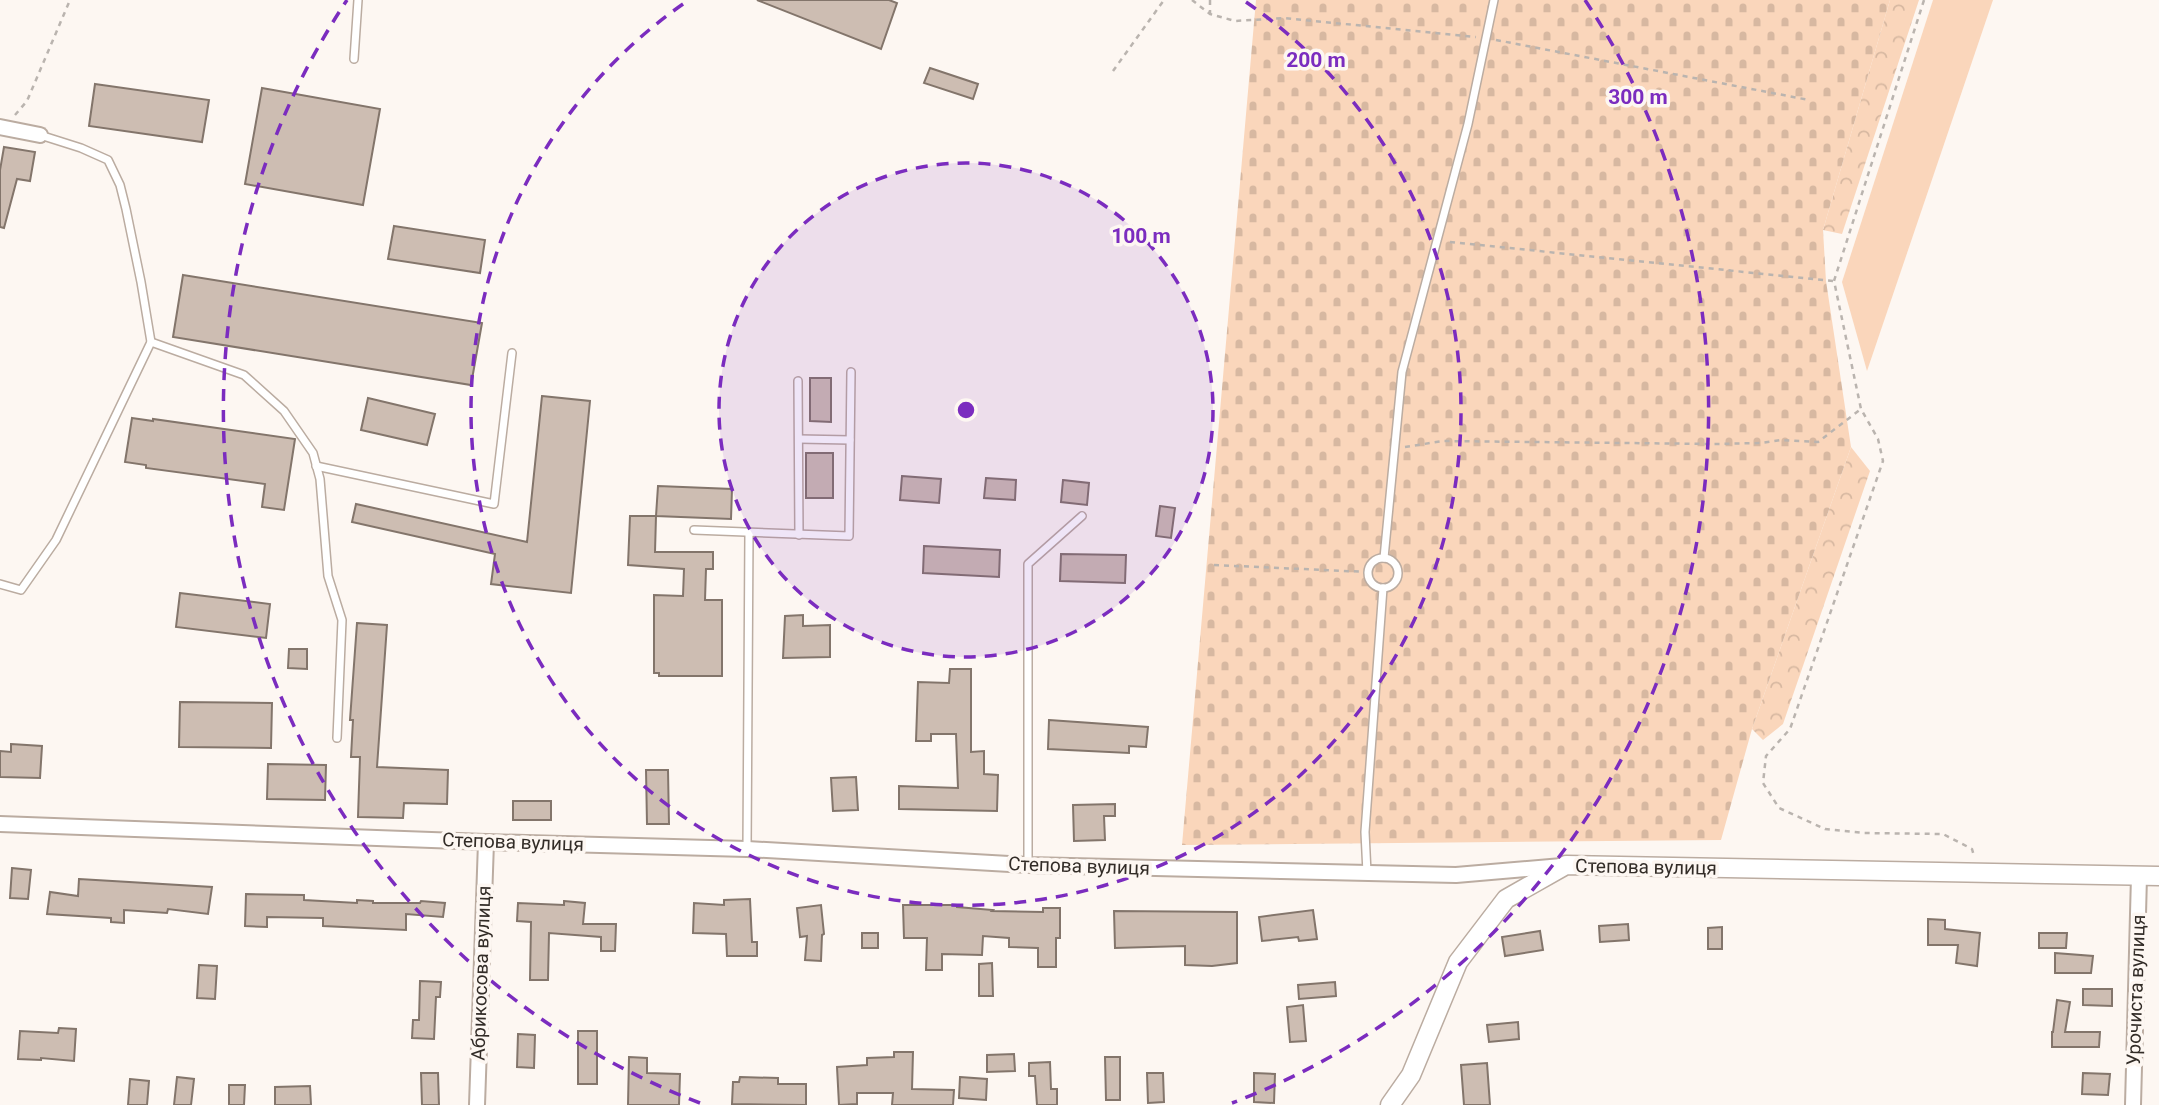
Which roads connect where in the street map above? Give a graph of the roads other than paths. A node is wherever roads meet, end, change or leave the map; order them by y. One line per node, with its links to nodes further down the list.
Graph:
1 (358, 0): 3 (lane)
2 (1494, 0): 17 (lane)
3 (354, 59)
4 (2, 127): 5 (street)
5 (40, 135): 6 (lane)
6 (151, 342): 12 (lane); 18 (lane)
7 (512, 353): 12 (lane)
8 (851, 372): 11 (lane)
9 (798, 382): 10 (lane)
10 (799, 439): 11 (lane); 16 (lane)
11 (850, 440): 16 (lane)
12 (316, 466): 20 (lane)
13 (1082, 516): 25 (lane)
14 (694, 530): 15 (lane)
15 (749, 532): 16 (lane); 23 (lane)
16 (799, 535)
17 (1384, 558): 19 (lane); 19 (lane)
18 (0, 584)
19 (1383, 588): 26 (lane)
20 (337, 737)
21 (0, 824): 22 (street, Степова вулиця)
22 (486, 842): 23 (street, Степова вулиця); 29 (street, Абрикосова вулиця)
23 (747, 849): 25 (street, Степова вулиця)
24 (1566, 865): 26 (street, Степова вулиця); 27 (street, Степова вулиця); 30 (street)
25 (1028, 866): 26 (street, Степова вулиця)
26 (1367, 873)
27 (2139, 876): 28 (street, Степова вулиця); 31 (street, Урочиста вулиця)
28 (2159, 876)
29 (477, 1105)
30 (1390, 1105)
31 (2133, 1105)

